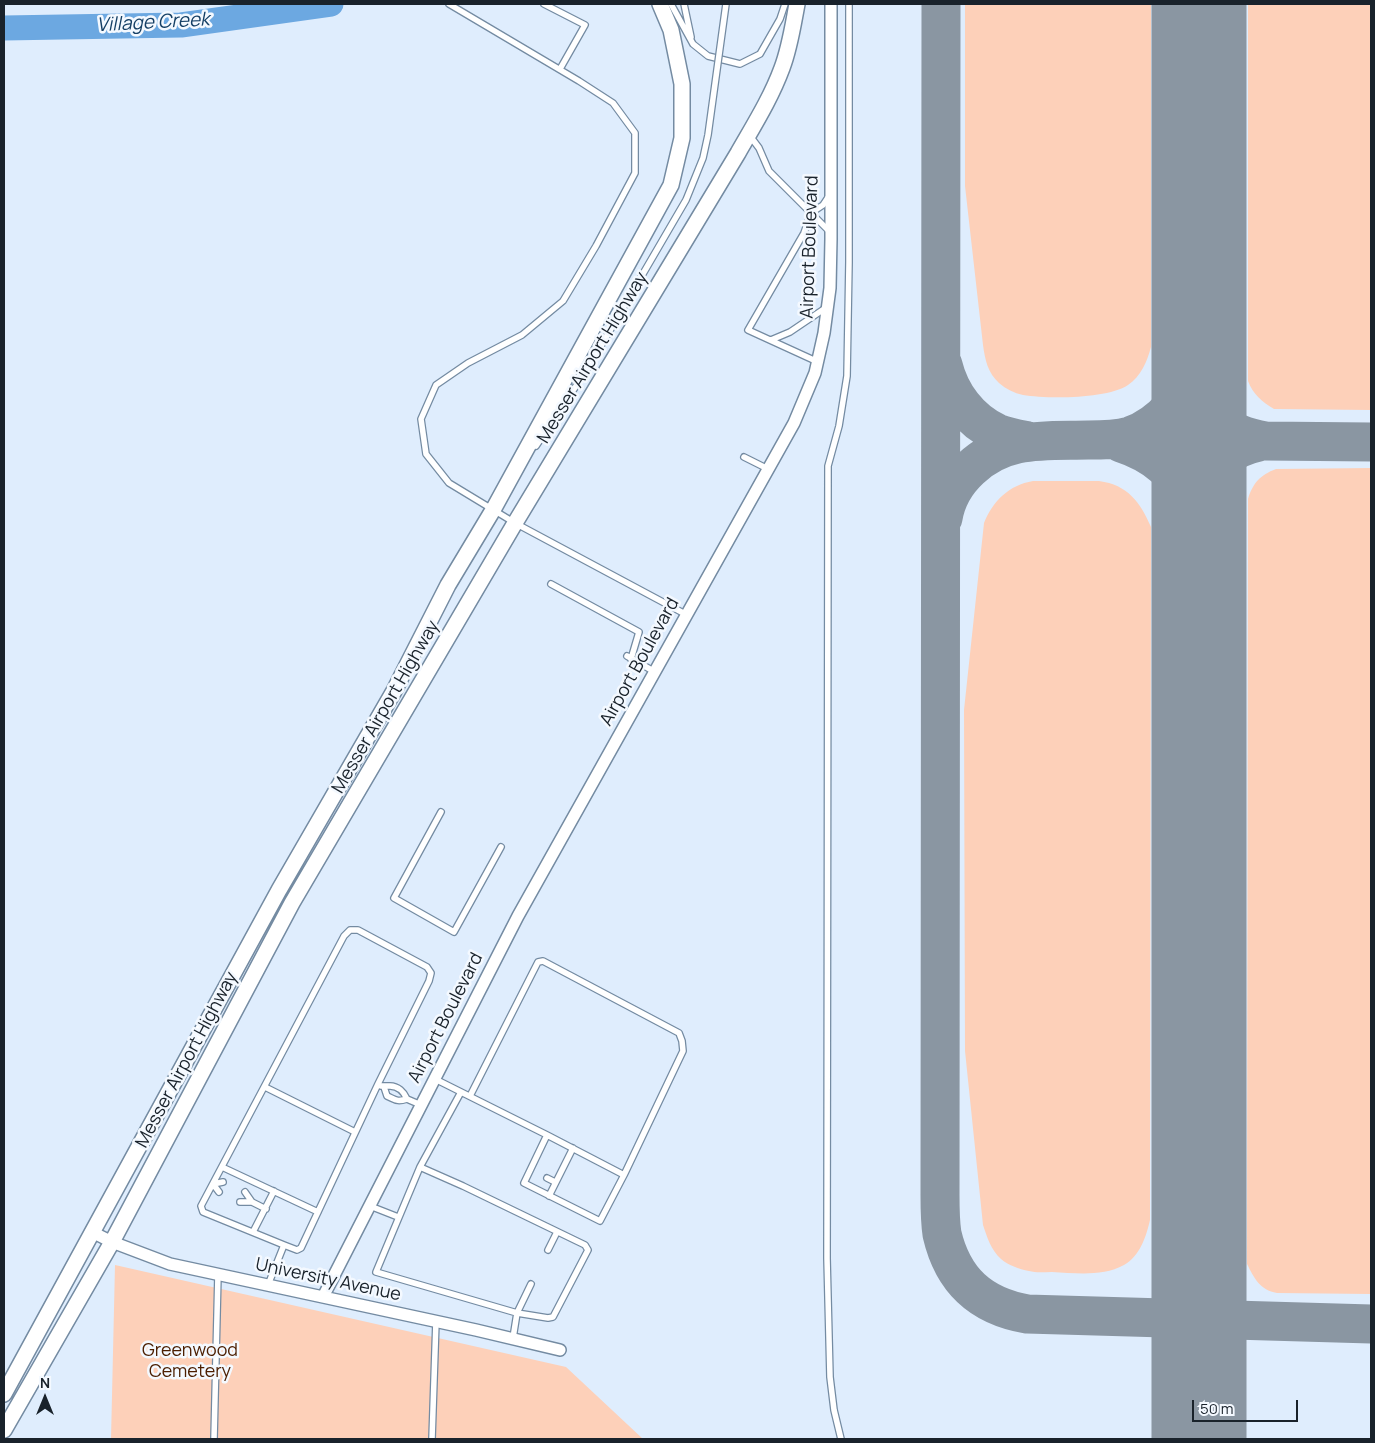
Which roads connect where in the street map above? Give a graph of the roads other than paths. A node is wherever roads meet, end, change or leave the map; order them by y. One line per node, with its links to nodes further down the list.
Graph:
1 (449, 4): 12 (lane)
2 (544, 4): 12 (lane)
3 (660, 4): 22 (main road, Messer Airport Highway)
4 (671, 4): 11 (lane)
5 (684, 4): 11 (lane)
6 (726, 4): 22 (lane, Messer Airport Highway, bridge)
7 (785, 4): 11 (lane)
8 (797, 4): 13 (main road, Messer Airport Highway)
9 (831, 4): 14 (street, Airport Boulevard)
10 (849, 4): 74 (lane)
11 (693, 44)
12 (560, 70): 22 (lane)
13 (749, 134): 15 (lane); 23 (main road, Messer Airport Highway)
14 (831, 193): 15 (lane); 16 (street, Airport Boulevard)
15 (811, 213): 16 (lane); 18 (lane)
16 (831, 233): 17 (street, Airport Boulevard)
17 (827, 307): 18 (lane); 19 (street, Airport Boulevard)
18 (771, 340): 19 (lane)
19 (818, 362): 21 (street, Airport Boulevard)
20 (744, 457): 21 (lane)
21 (768, 470): 25 (street, Airport Boulevard)
22 (493, 510): 23 (lane); 56 (main road, Messer Airport Highway)
23 (515, 523): 25 (lane); 59 (main road, Messer Airport Highway)
24 (551, 584): 26 (lane)
25 (686, 615): 26 (street, Airport Boulevard)
26 (655, 672): 29 (street, Airport Boulevard)
27 (441, 812): 28 (lane)
28 (501, 847)
29 (435, 1079): 32 (lane); 35 (street, Airport Boulevard)
30 (381, 1085): 31 (lane); 34 (lane); 34 (lane); 36 (lane)
31 (265, 1087): 36 (lane); 39 (lane)
32 (461, 1092): 33 (lane); 40 (lane)
33 (470, 1096): 37 (lane); 41 (lane)
34 (407, 1099): 35 (lane)
35 (421, 1105): 52 (street, Airport Boulevard)
36 (355, 1132): 54 (lane)
37 (547, 1135): 38 (lane); 49 (lane)
38 (573, 1148): 41 (lane); 44 (lane)
39 (222, 1167): 45 (lane); 46 (lane)
40 (420, 1168): 55 (lane); 58 (lane)
41 (624, 1174): 49 (lane)
42 (547, 1178): 44 (lane)
43 (222, 1182): 45 (lane)
44 (555, 1182): 49 (lane)
45 (213, 1184): 47 (lane); 57 (lane)
46 (274, 1191): 53 (lane); 54 (lane)
47 (219, 1192)
48 (245, 1192): 51 (lane)
49 (549, 1196)
50 (240, 1202): 51 (lane)
51 (252, 1202): 53 (lane)
52 (370, 1206): 55 (lane); 65 (street, Airport Boulevard)
53 (266, 1209): 57 (lane)
54 (318, 1212): 60 (lane)
55 (398, 1217): 66 (lane)
56 (92, 1232): 59 (street, University Avenue); 70 (main road, Messer Airport Highway)
57 (253, 1232): 60 (lane)
58 (557, 1232): 61 (lane); 66 (lane)
59 (112, 1242): 62 (street, University Avenue); 71 (main road, Messer Airport Highway)
60 (284, 1245): 64 (lane)
61 (548, 1250)
62 (218, 1274): 64 (street, University Avenue); 72 (lane)
63 (531, 1284): 66 (lane)
64 (268, 1285): 65 (street, University Avenue)
65 (324, 1297): 67 (street, University Avenue)
66 (517, 1313): 68 (lane)
67 (436, 1321): 68 (street, University Avenue); 73 (lane)
68 (513, 1338): 69 (street, University Avenue)
69 (560, 1350)
70 (4, 1394)
71 (4, 1430)
72 (214, 1439)
73 (432, 1439)
74 (841, 1439)

